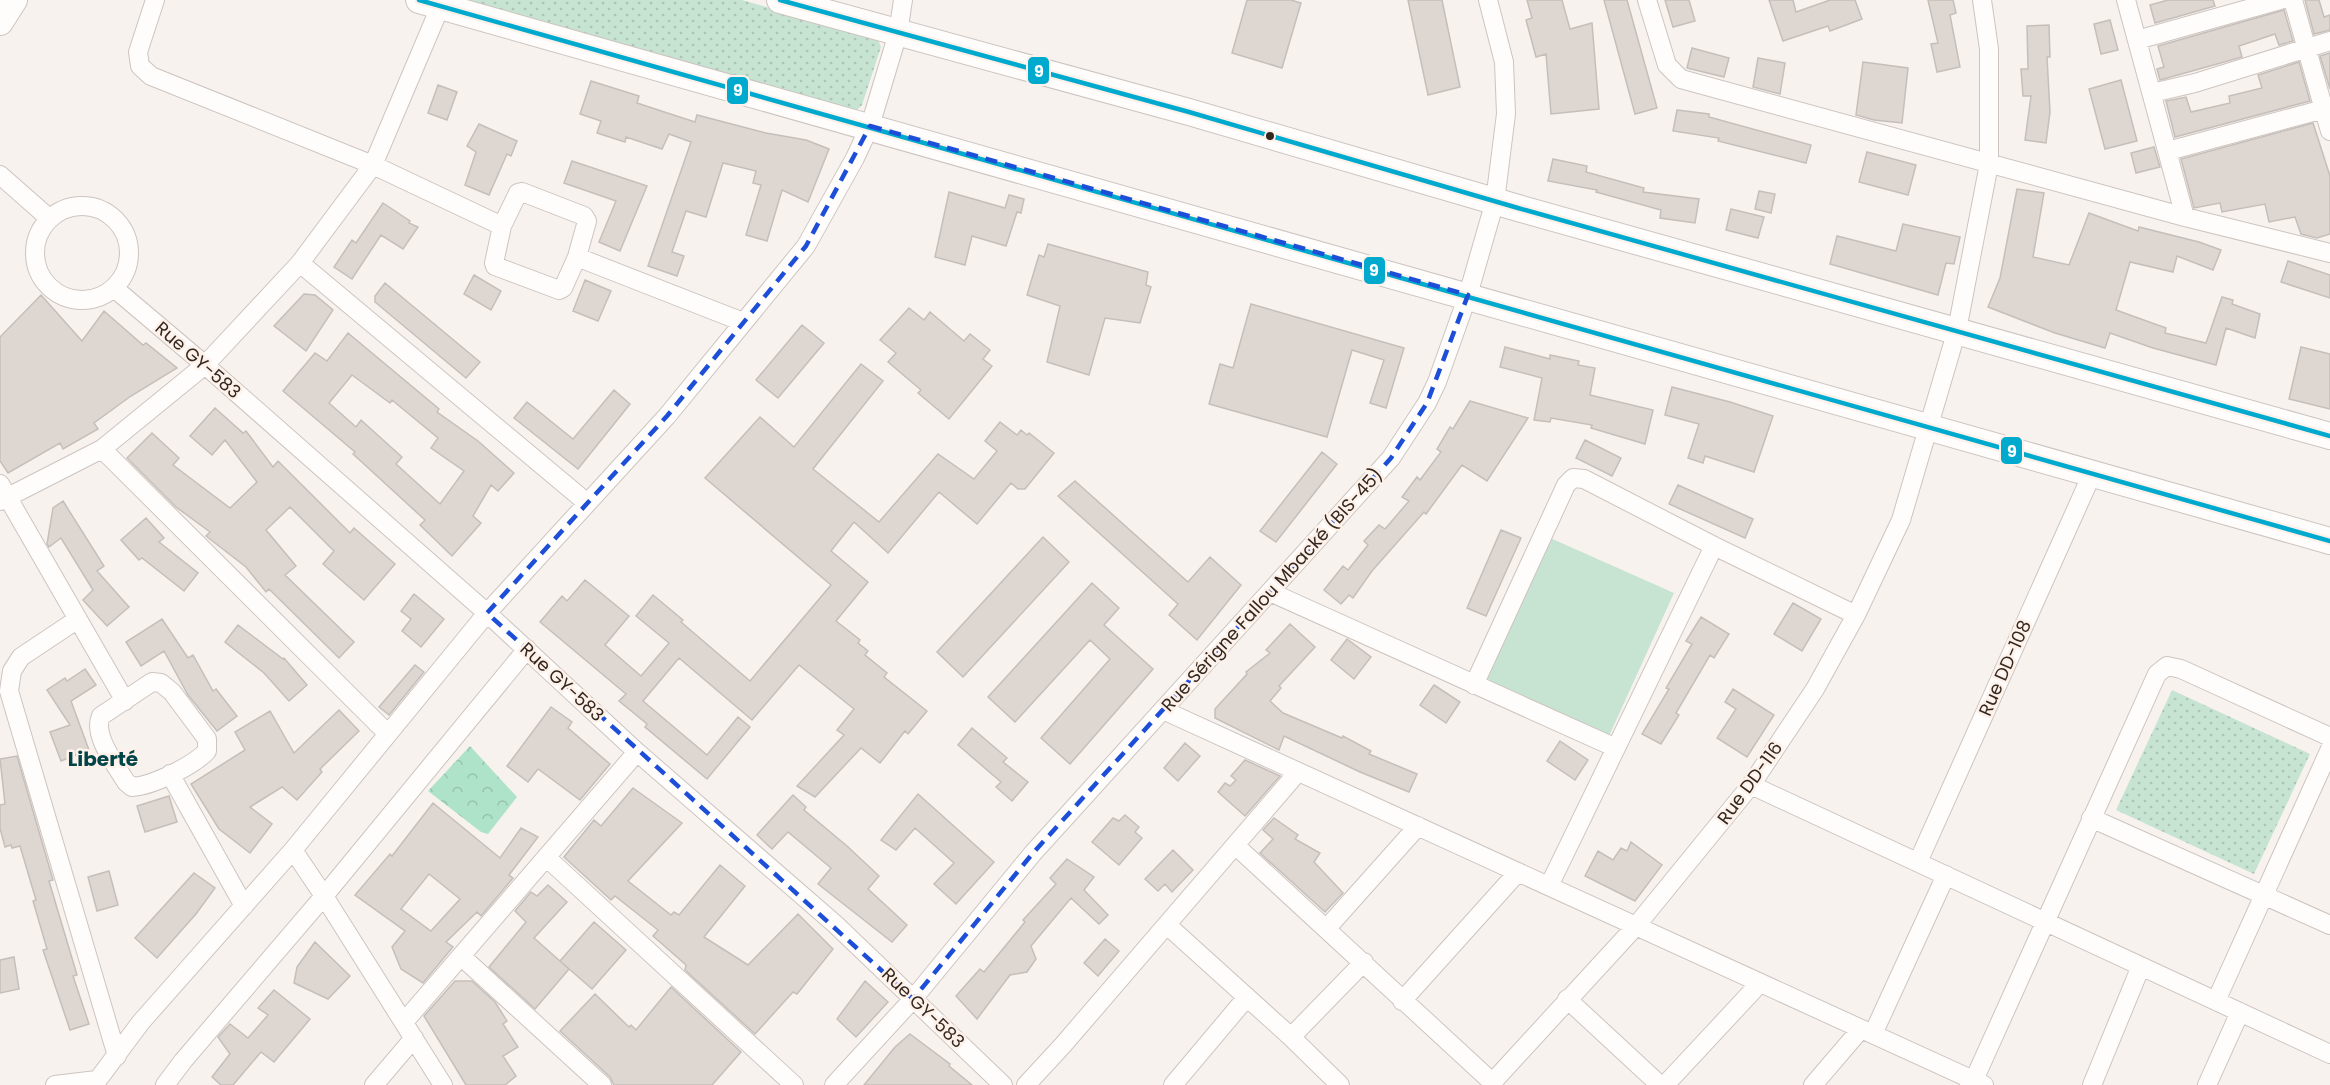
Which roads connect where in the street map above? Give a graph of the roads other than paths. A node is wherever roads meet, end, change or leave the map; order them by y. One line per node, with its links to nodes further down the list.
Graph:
1 (14, 0): 12 (street)
2 (155, 0): 23 (street)
3 (780, 0): 13 (street)
4 (903, 0): 13 (street)
5 (1488, 0): 25 (street, Rue Sérigne Fallou Mbacké (BIS-45))
6 (1647, 0): 22 (street)
7 (1982, 0): 22 (street, Rue DD-116)
8 (2126, 0): 14 (street)
9 (2280, 0): 14 (street)
10 (2293, 0): 16 (street)
11 (434, 2): 19 (street); 23 (street)
12 (0, 22)
13 (898, 33): 19 (street); 25 (street)
14 (2137, 40): 17 (street)
15 (2330, 42): 16 (street)
16 (2308, 49): 17 (street); 18 (street)
17 (2152, 93): 21 (street)
18 (2325, 102): 20 (street); 21 (street)
19 (870, 126): 33 (street); 34 (street)
20 (2330, 131)
21 (2168, 151): 26 (street)
22 (1989, 164): 26 (street); 35 (street, Rue DD-116)
23 (374, 165): 28 (street); 31 (street)
24 (0, 175): 27 (street)
25 (1495, 201): 33 (street, Rue Sérigne Fallou Mbacké (BIS-45)); 35 (street)
26 (2185, 217): 29 (street)
27 (50, 219): 32 (street); 32 (street)
28 (502, 226): 30 (street); 30 (street)
29 (2330, 253)
30 (577, 257): 34 (street)
31 (300, 263): 36 (street); 42 (street)
32 (114, 288): 36 (street, Rue GY-583)
33 (1468, 295): 37 (street); 45 (street, Rue Sérigne Fallou Mbacké (BIS-45))
34 (743, 322): 42 (street)
35 (1957, 330): 37 (street, Rue DD-116); 38 (street)
36 (205, 365): 39 (street); 46 (street, Rue GY-583)
37 (1929, 429): 40 (street); 47 (street, Rue DD-116)
38 (2330, 436)
39 (102, 449): 41 (street); 53 (street)
40 (2092, 474): 43 (street); 66 (street, Rue DD-108)
41 (3, 494): 48 (street)
42 (586, 502): 46 (street)
43 (2330, 541)
44 (1714, 546): 47 (street); 50 (street); 55 (street)
45 (1270, 592): 50 (street); 52 (street, Rue Sérigne Fallou Mbacké (BIS-45))
46 (487, 613): 49 (street, Rue GY-583); 53 (street)
47 (1856, 615): 60 (street, Rue DD-116)
48 (78, 619): 51 (street); 93 (street)
49 (527, 649): 57 (street, Rue GY-583); 71 (street)
50 (1474, 684): 55 (street)
51 (125, 701): 59 (street); 59 (street)
52 (1163, 710): 58 (street); 83 (street, Rue Sérigne Fallou Mbacké (BIS-45))
53 (388, 734): 64 (street)
54 (2330, 737): 61 (street)
55 (1616, 748): 69 (street)
56 (2330, 750): 70 (street)
57 (637, 752): 65 (street); 83 (street, Rue GY-583)
58 (1298, 772): 62 (street); 63 (street)
59 (170, 774): 72 (street)
60 (1752, 785): 66 (street); 76 (street, Rue DD-116)
61 (2091, 819): 70 (street); 73 (street)
62 (1418, 826): 67 (street); 77 (street)
63 (1235, 845): 74 (street); 77 (street)
64 (293, 850): 71 (street); 72 (street)
65 (546, 857): 78 (street); 103 (street)
66 (1918, 862): 68 (street)
67 (1518, 872): 69 (street); 85 (street)
68 (1946, 875): 73 (street); 89 (street)
69 (1549, 886): 76 (street)
70 (2264, 895): 75 (street); 86 (street)
71 (324, 896): 88 (street); 99 (street)
72 (244, 906): 93 (street)
73 (2045, 921): 80 (street); 96 (street)
74 (1167, 925): 82 (street); 106 (street)
75 (2330, 925)
76 (1636, 926): 81 (street); 84 (street, Rue DD-116)
77 (1327, 928): 79 (street)
78 (461, 956): 88 (street); 102 (street)
79 (1364, 963): 85 (street); 90 (street)
80 (2141, 966): 86 (street); 111 (street)
81 (1760, 983): 89 (street); 109 (street)
82 (1246, 997): 90 (street); 107 (street)
83 (913, 999): 104 (street, Rue Sérigne Fallou Mbacké (BIS-45)); 105 (street, Rue GY-583)
84 (1567, 999): 97 (street, Rue DD-116); 108 (street)
85 (1402, 1001): 97 (street)
86 (2216, 1001): 87 (street)
87 (2240, 1012): 92 (street); 112 (street)
88 (404, 1022): 91 (street)
89 (1867, 1031): 96 (street); 110 (street)
90 (1291, 1037): 95 (street)
91 (414, 1038): 100 (street); 101 (street)
92 (2330, 1054)
93 (117, 1056): 94 (street)
94 (96, 1082): 98 (street)
95 (1334, 1083)
96 (1976, 1083)
97 (1491, 1084)
98 (55, 1085)
99 (165, 1085)
100 (374, 1085)
101 (443, 1085)
102 (602, 1085)
103 (794, 1085)
104 (834, 1085)
105 (1003, 1085)
106 (1026, 1085)
107 (1173, 1085)
108 (1660, 1085)
109 (1665, 1085)
110 (1813, 1085)
111 (2092, 1085)
112 (2208, 1085)

